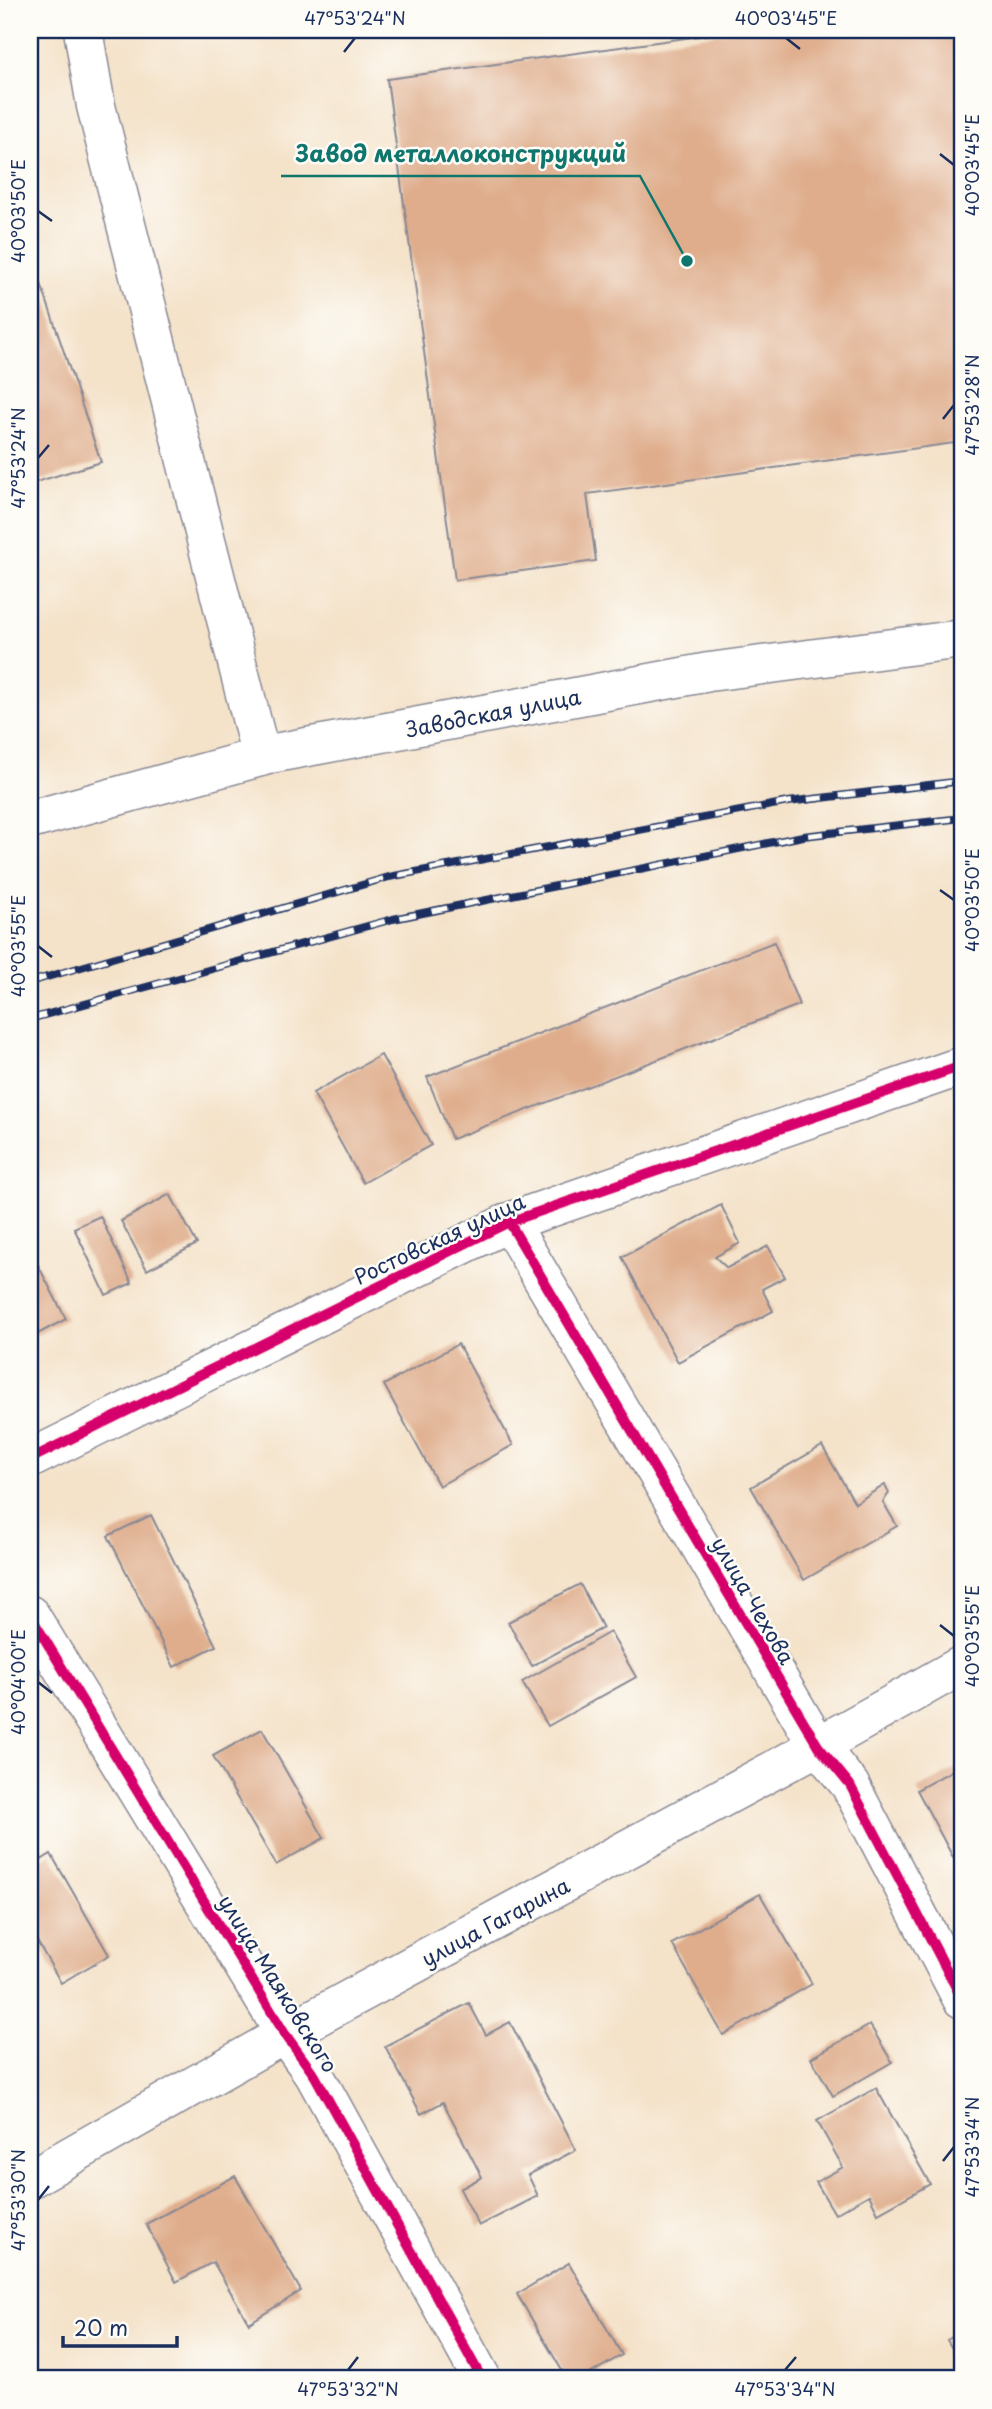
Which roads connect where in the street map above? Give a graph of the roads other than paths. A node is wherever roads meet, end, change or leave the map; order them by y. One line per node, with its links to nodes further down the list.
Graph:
1 (83, 30): 3 (street)
2 (962, 639): 3 (street, Заводская улица)
3 (261, 757): 4 (street, Заводская улица)
4 (30, 821)
5 (962, 1066): 6 (street, Ростовская улица)
6 (509, 1222): 7 (street, Ростовская улица); 10 (street, улица Чехова)
7 (30, 1459)
8 (30, 1615): 12 (street, улица Маяковского)
9 (962, 1665): 10 (street, улица Гагарина)
10 (818, 1746): 11 (street, улица Чехова); 12 (street, улица Гагарина)
11 (962, 1999)
12 (285, 2034): 13 (street, улица Гагарина); 14 (street, улица Маяковского)
13 (30, 2179)
14 (482, 2379)

